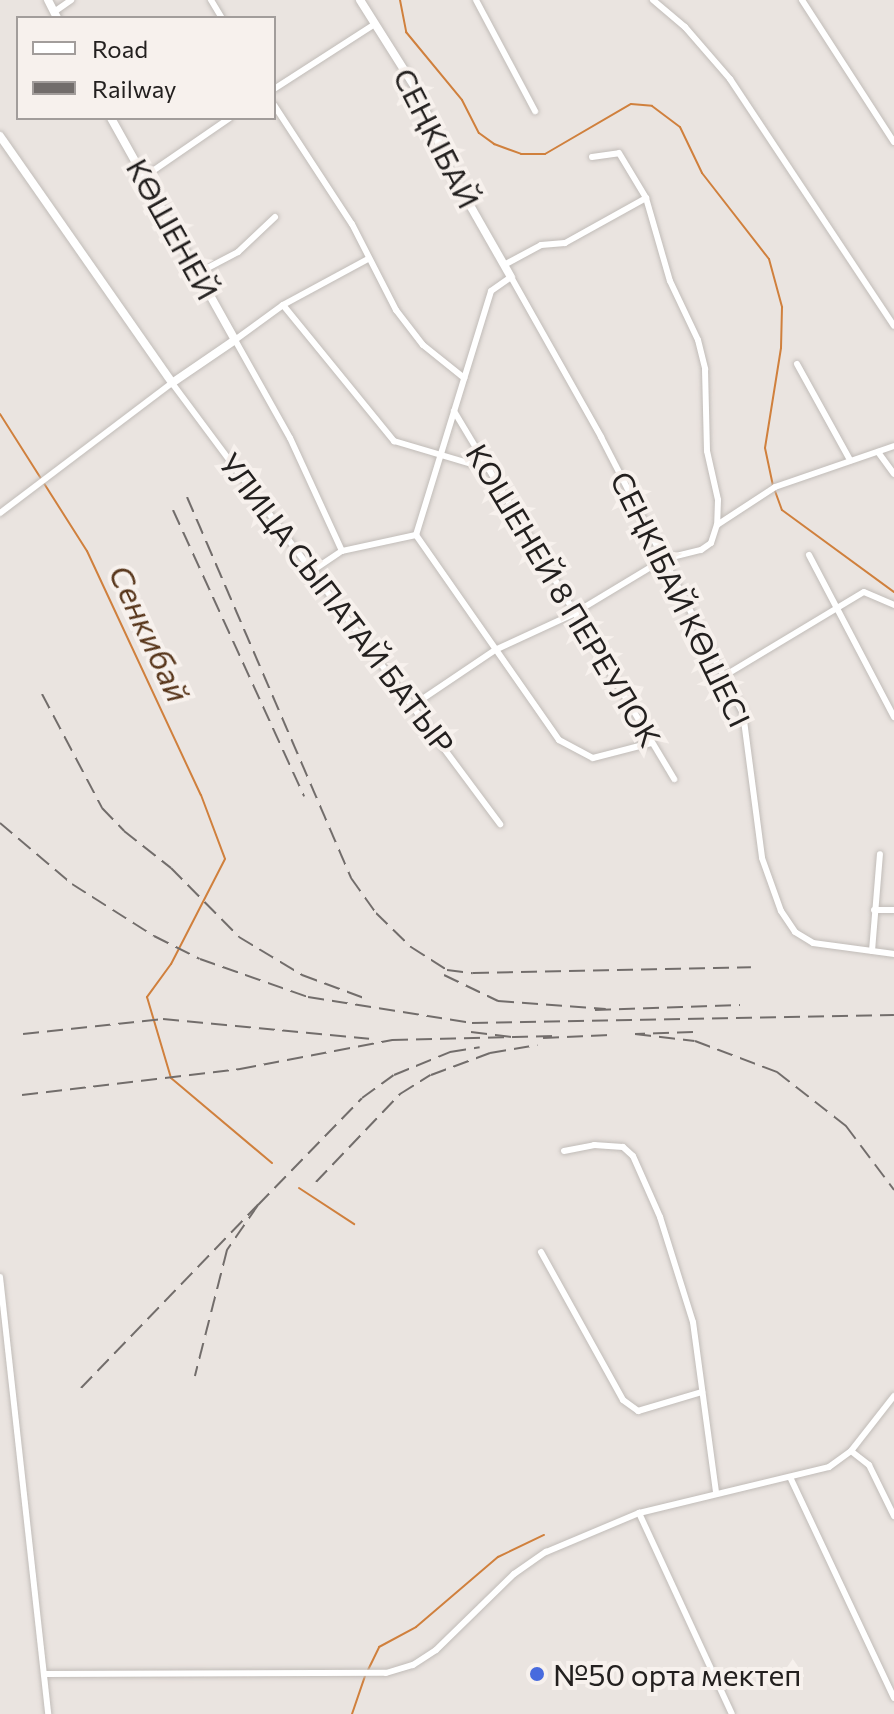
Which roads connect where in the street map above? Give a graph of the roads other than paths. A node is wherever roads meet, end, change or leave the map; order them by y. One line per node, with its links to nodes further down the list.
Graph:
1 (48, 0): 7 (street)
2 (71, 0): 7 (street)
3 (360, 0): 8 (street, СЕҢКІБАЙ)
4 (476, 0): 11 (street)
5 (653, 0): 25 (street)
6 (802, 0): 15 (street)
7 (55, 15)
8 (375, 24): 9 (street); 21 (street, СЕҢКІБАЙ)
9 (276, 88)
10 (276, 108): 20 (street)
11 (535, 111)
12 (112, 120): 17 (street, КӨШЕНЕЙ)
13 (227, 120): 17 (street)
14 (0, 136): 29 (street)
15 (894, 142)
16 (592, 157): 18 (street)
17 (144, 177): 22 (street, КӨШЕНЕЙ)
18 (646, 198): 21 (street); 38 (street)
19 (275, 217): 22 (street)
20 (368, 259): 24 (street); 28 (street)
21 (504, 265): 23 (street, СЕҢКІБАЙ)
22 (198, 273): 26 (street, КӨШЕНЕЙ)
23 (511, 277): 28 (street); 42 (street, СЕҢКІБАЙ КӨШЕСІ)
24 (283, 305): 26 (street); 33 (street)
25 (894, 326)
26 (235, 340): 29 (street); 40 (street)
27 (797, 364): 34 (street)
28 (464, 378): 30 (street)
29 (172, 383): 37 (street); 43 (street, УЛИЦА СЫПАТАЙ БАТЫР)
30 (454, 411): 33 (street); 35 (street, КОШЕНЕЙ 8 ПЕРЕУЛОК)
31 (894, 446): 32 (street)
32 (878, 452): 34 (street); 36 (street)
33 (441, 453): 35 (street); 39 (street)
34 (850, 460): 38 (street)
35 (488, 469): 46 (street, КОШЕНЕЙ 8 ПЕРЕУЛОК)
36 (894, 474)
37 (0, 513)
38 (717, 525): 42 (street)
39 (416, 535): 40 (street); 47 (street)
40 (342, 551): 43 (street)
41 (809, 555): 45 (street)
42 (664, 559): 46 (street); 48 (street, СЕҢКІБАЙ КӨШЕСІ)
43 (312, 571): 49 (street, УЛИЦА СЫПАТАЙ БАТЫР)
44 (894, 605): 45 (street)
45 (839, 608): 48 (street); 50 (street)
46 (573, 614): 47 (street); 51 (street, КОШЕНЕЙ 8 ПЕРЕУЛОК)
47 (495, 650): 49 (street); 51 (street)
48 (724, 676): 57 (street, СЕҢКІБАЙ КӨШЕСІ)
49 (415, 704): 53 (street, УЛИЦА СЫПАТАЙ БАТЫР)
50 (894, 717)
51 (651, 743): 52 (street, КОШЕНЕЙ 8 ПЕРЕУЛОК)
52 (674, 779)
53 (500, 824)
54 (880, 854): 55 (street)
55 (874, 910): 56 (street); 57 (street)
56 (894, 910)
57 (872, 951): 58 (street, СЕҢКІБАЙ КӨШЕСІ)
58 (894, 954)
59 (564, 1151): 62 (street)
60 (541, 1252): 62 (street)
61 (0, 1277): 69 (street)
62 (702, 1392): 66 (street)
63 (894, 1396): 64 (street)
64 (851, 1451): 65 (street); 68 (street)
65 (790, 1477): 66 (street); 71 (street)
66 (716, 1492): 67 (street)
67 (639, 1513): 69 (street); 74 (street)
68 (894, 1516)
69 (44, 1674): 73 (street)
70 (894, 1675): 71 (street)
71 (886, 1680): 72 (street)
72 (894, 1698)
73 (48, 1714)
74 (732, 1714)

